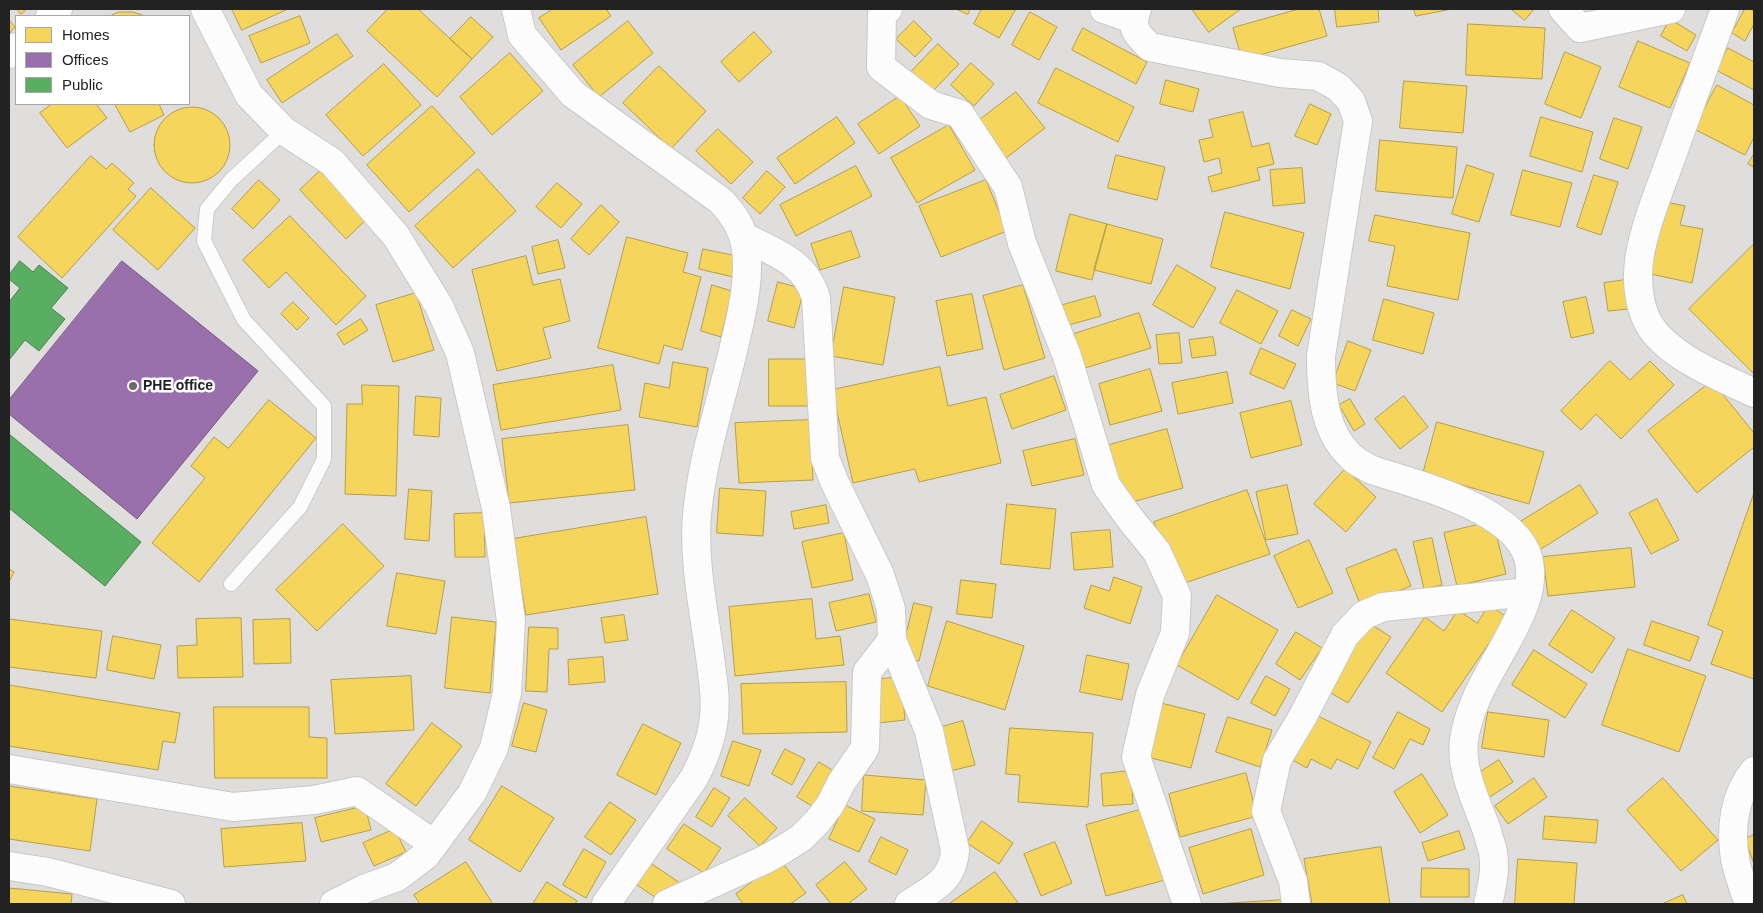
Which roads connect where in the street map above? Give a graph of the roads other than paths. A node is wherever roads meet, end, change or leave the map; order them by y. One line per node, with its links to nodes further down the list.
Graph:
1 (205, 9): 9 (street)
2 (516, 9): 10 (street)
3 (888, 9): 24 (street)
4 (1104, 9): 8 (street)
5 (1563, 9): 6 (street)
6 (1671, 9)
7 (1725, 9): 11 (street)
8 (1135, 14): 13 (street)
9 (284, 131): 12 (lane); 17 (street)
10 (744, 237): 14 (street); 21 (street)
11 (1754, 393)
12 (231, 584)
13 (1528, 592): 25 (street); 26 (street)
14 (892, 640): 22 (street); 23 (street)
15 (9, 769): 17 (street)
16 (1754, 771): 27 (street)
17 (434, 844): 20 (street)
18 (9, 866): 19 (street)
19 (171, 904)
20 (334, 904)
21 (606, 904)
22 (667, 904)
23 (908, 904)
24 (1187, 904)
25 (1296, 904)
26 (1488, 904)
27 (1748, 904)

